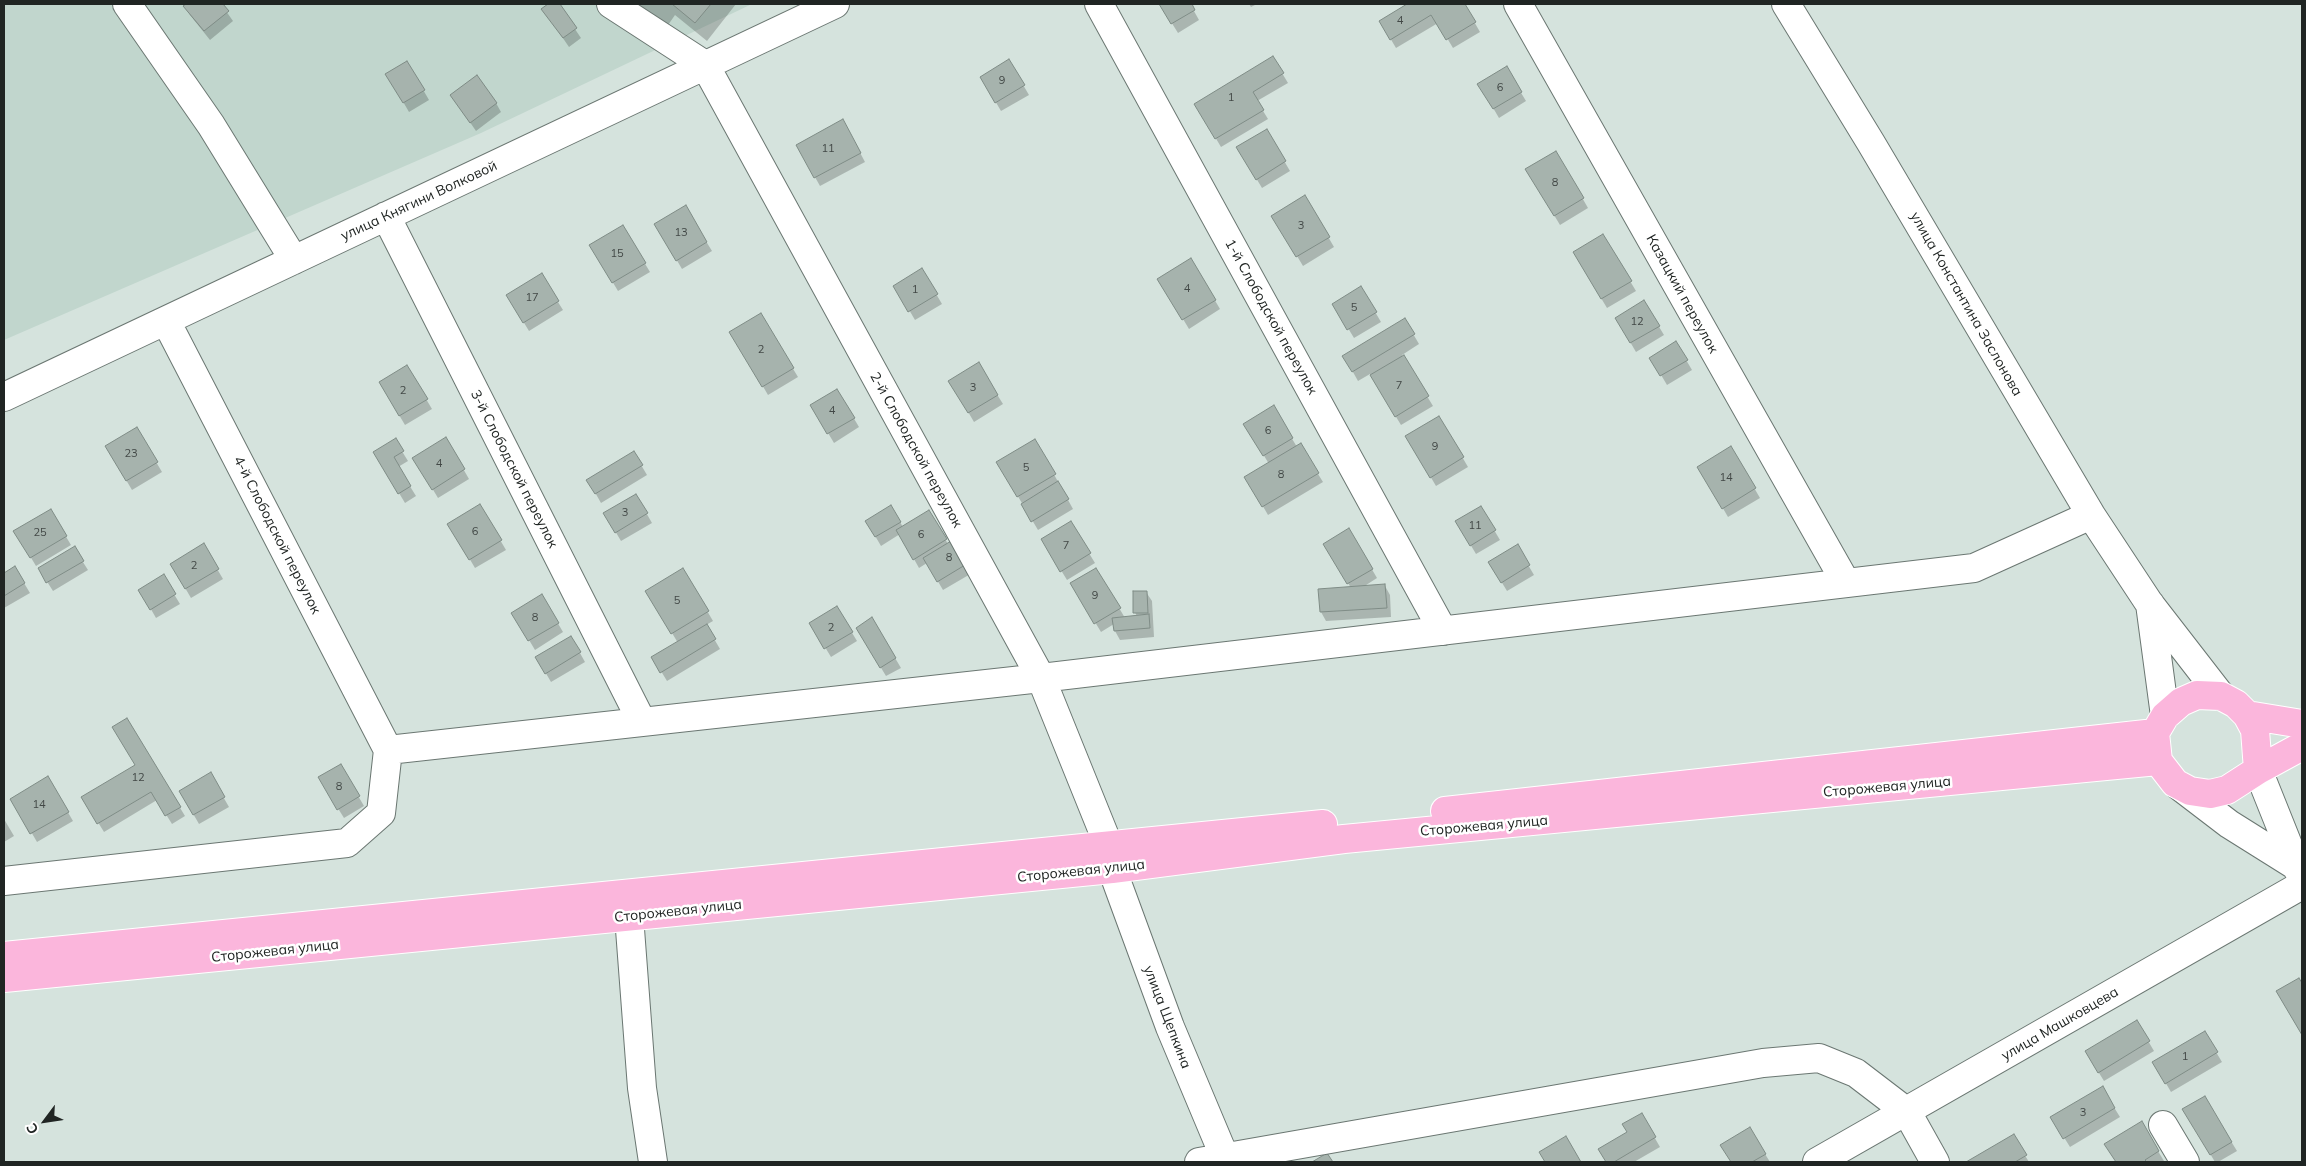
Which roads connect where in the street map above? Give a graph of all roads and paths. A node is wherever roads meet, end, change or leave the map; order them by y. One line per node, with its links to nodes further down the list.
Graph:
1 (128, 4): 10 (street)
2 (611, 4): 8 (street)
3 (835, 4): 7 (street, улица Княгини Волковой)
4 (1099, 4): 16 (street, 1-й Слободской переулок)
5 (1518, 4): 14 (street, Казацкий переулок)
6 (1786, 4): 13 (street, улица Константина Заслонова)
7 (808, 10): 8 (street, улица Княгини Волковой)
8 (705, 65): 9 (street, улица Княгини Волковой); 17 (street, 2-й Слободской переулок)
9 (386, 216): 10 (street, улица Княгини Волковой); 20 (street, 3-й Слободской переулок)
10 (294, 260): 11 (street, улица Княгини Волковой)
11 (166, 320): 12 (street, улица Княгини Волковой); 24 (street, 4-й Слободской переулок)
12 (4, 397)
13 (2091, 515): 14 (street); 15 (street, улица Константина Заслонова)
14 (1846, 583): 16 (street)
15 (2149, 603): 18 (street, улица Константина Заслонова); 22 (street)
16 (1443, 631): 17 (street)
17 (1042, 678): 20 (street); 28 (street, 2-й Слободской переулок)
18 (2221, 696): 19 (main road); 22 (main road)
19 (2247, 715): 21 (main road); 26 (main road)
20 (642, 722): 24 (street)
21 (2302, 724)
22 (2160, 725): 25 (main road); 28 (main road, Сторожевая улица)
23 (2302, 746): 26 (main road)
24 (388, 750): 30 (street)
25 (2158, 761): 27 (main road); 28 (main road, Сторожевая улица)
26 (2258, 770): 27 (main road); 29 (street)
27 (2175, 783): 29 (street)
28 (1110, 856): 31 (main road, Сторожевая улица); 32 (main road, Сторожевая улица); 36 (street, улица Щепкина)
29 (2300, 877): 34 (street, улица Машковцева)
30 (4, 881)
31 (629, 916): 33 (main road, Сторожевая улица); 37 (street)
32 (4, 956)
33 (4, 978)
34 (1907, 1112): 36 (street); 38 (street, улица Машковцева); 39 (street)
35 (2163, 1125): 40 (street)
36 (1218, 1161)
37 (653, 1162)
38 (1817, 1162)
39 (1935, 1162)
40 (2185, 1162)

